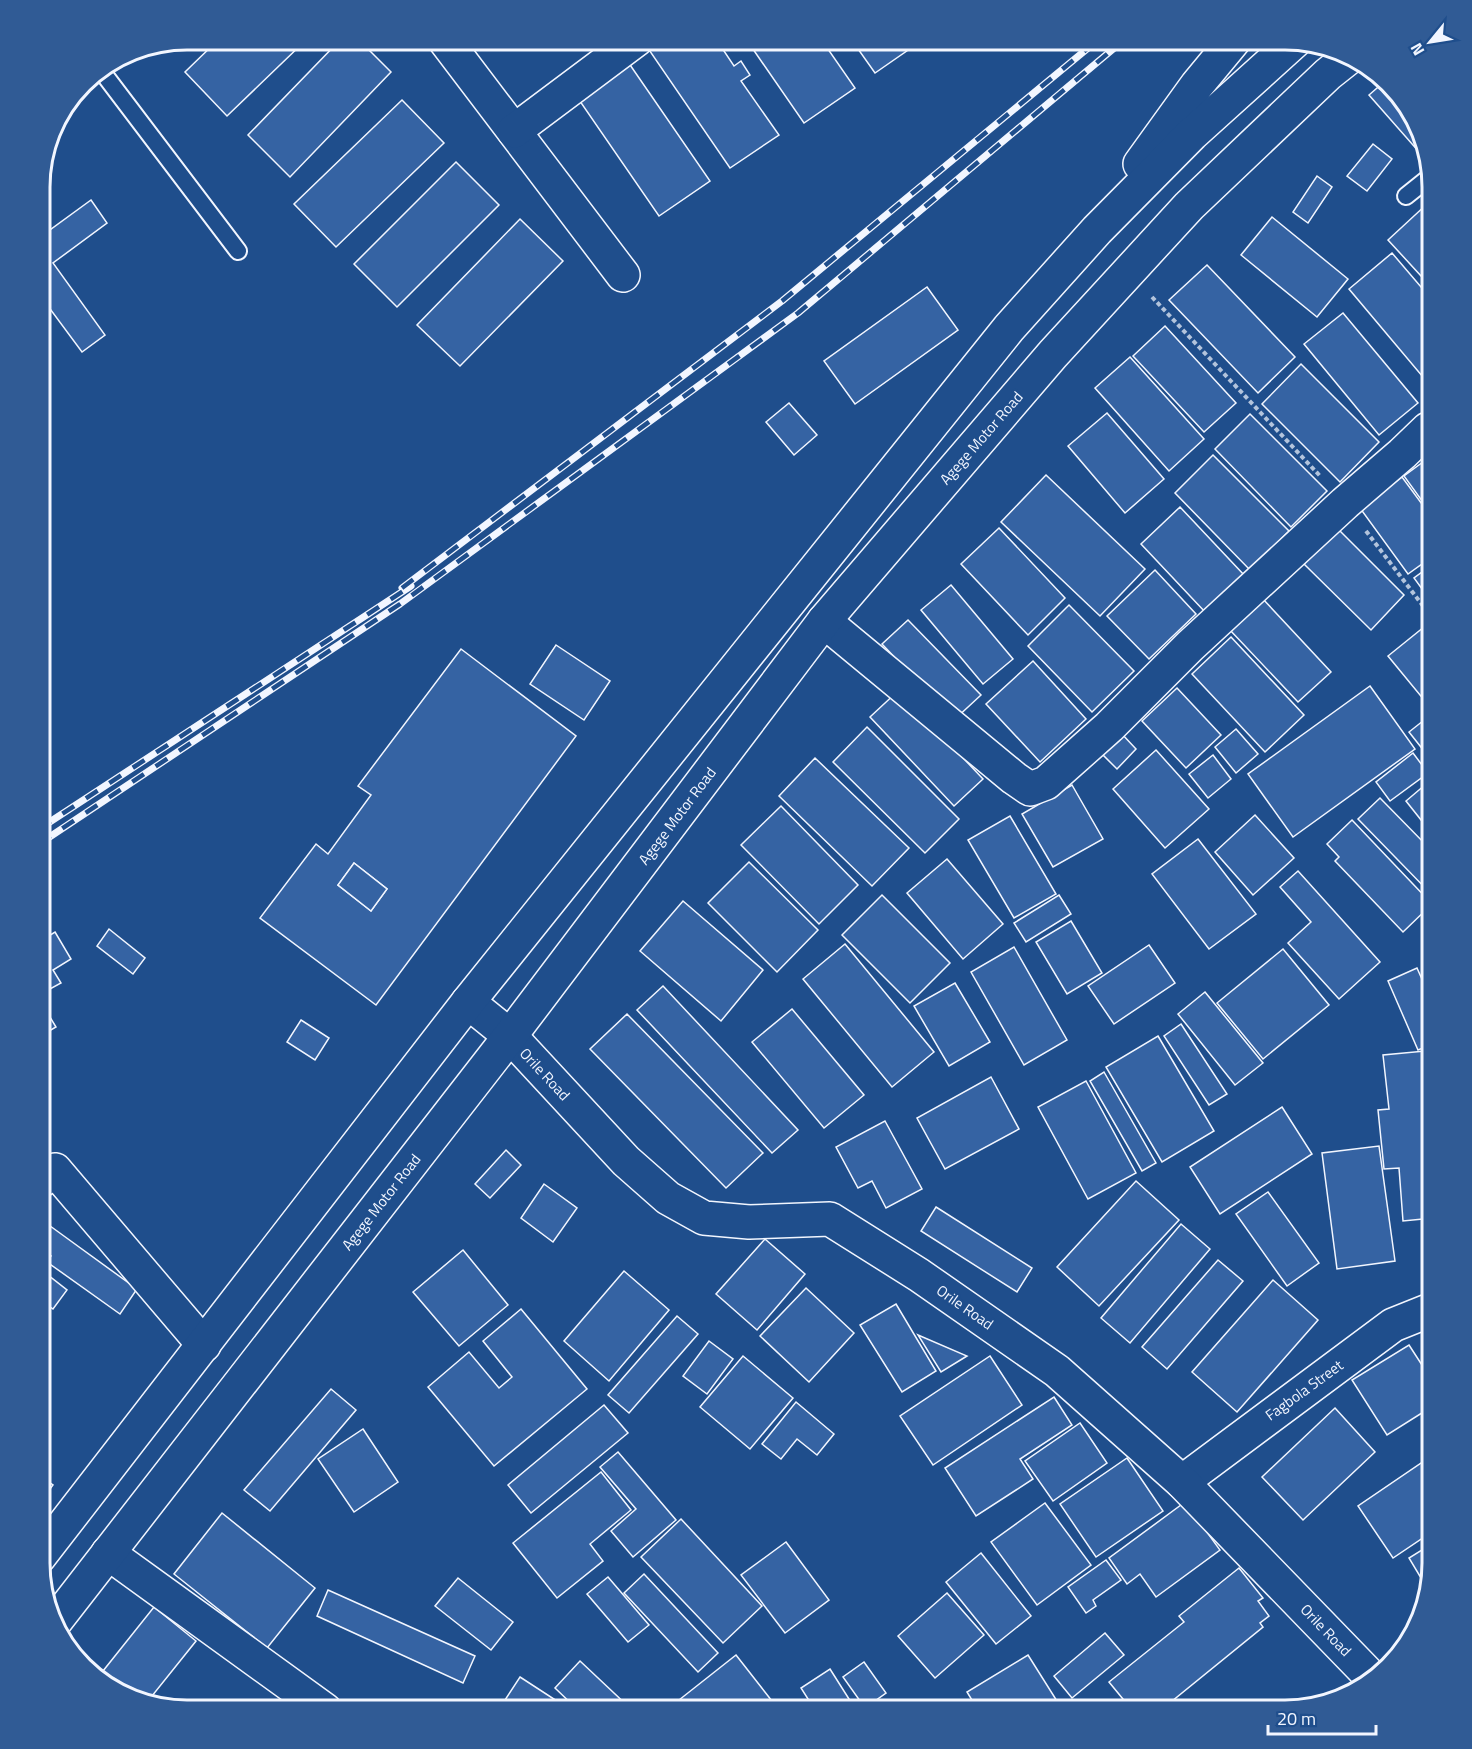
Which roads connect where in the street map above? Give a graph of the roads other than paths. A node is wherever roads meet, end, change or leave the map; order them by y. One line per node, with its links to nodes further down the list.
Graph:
1 (452, 50): 7 (main road)
2 (622, 50): 7 (main road)
3 (1226, 50): 10 (main road)
4 (1285, 50): 10 (main road)
5 (1343, 62): 14 (main road, Agege Motor Road)
6 (106, 77): 11 (lane)
7 (514, 132): 12 (main road)
8 (1422, 183): 9 (lane)
9 (1406, 196)
10 (1096, 230): 15 (main road)
11 (238, 251)
12 (623, 275)
13 (1422, 435): 14 (main road)
14 (824, 621): 16 (main road, Agege Motor Road)
15 (468, 1002): 16 (main road, Orile Road); 19 (main road)
16 (510, 1036): 20 (main road, Orile Road); 22 (main road, Agege Motor Road)
17 (50, 1174): 19 (main road)
18 (1422, 1313): 20 (main road, Fagbola Street)
19 (204, 1345): 21 (main road)
20 (1182, 1482): 24 (main road, Orile Road)
21 (50, 1543)
22 (108, 1553): 23 (main road, Agege Motor Road); 25 (main road)
23 (61, 1615)
24 (1367, 1673)
25 (311, 1700)

